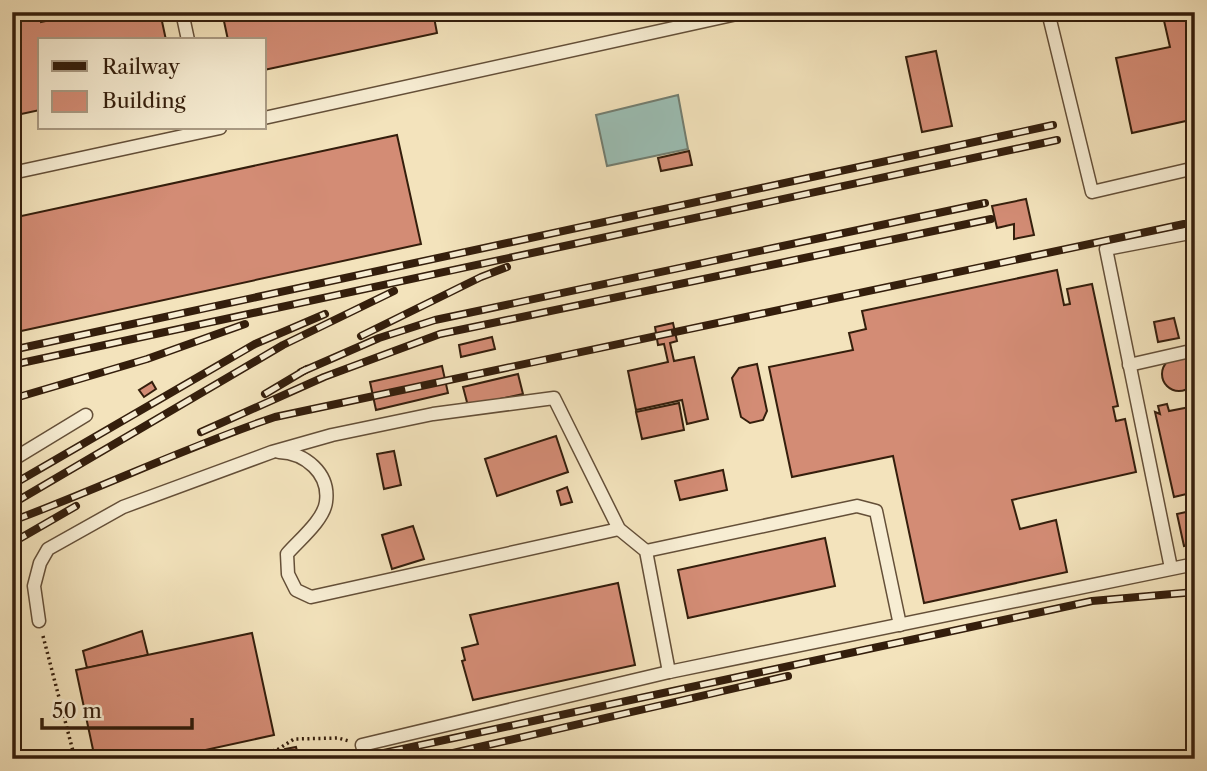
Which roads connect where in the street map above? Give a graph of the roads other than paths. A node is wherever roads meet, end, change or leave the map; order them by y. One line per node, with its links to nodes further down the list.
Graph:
1 (182, 12): 4 (lane)
2 (746, 12): 5 (lane)
3 (1048, 12): 7 (lane)
4 (188, 38)
5 (266, 118)
6 (206, 130): 8 (lane)
7 (1195, 168)
8 (12, 173)
9 (1195, 232): 11 (lane)
10 (1195, 350): 11 (lane)
11 (1129, 365): 18 (lane)
12 (86, 415): 14 (lane)
13 (272, 452): 15 (lane); 15 (lane); 19 (lane)
14 (12, 460)
15 (619, 529): 16 (lane)
16 (646, 551): 20 (lane); 21 (lane)
17 (1195, 564): 18 (lane)
18 (1171, 568): 20 (lane)
19 (39, 621)
20 (900, 625): 21 (lane)
21 (669, 672): 22 (lane)
22 (366, 759)

